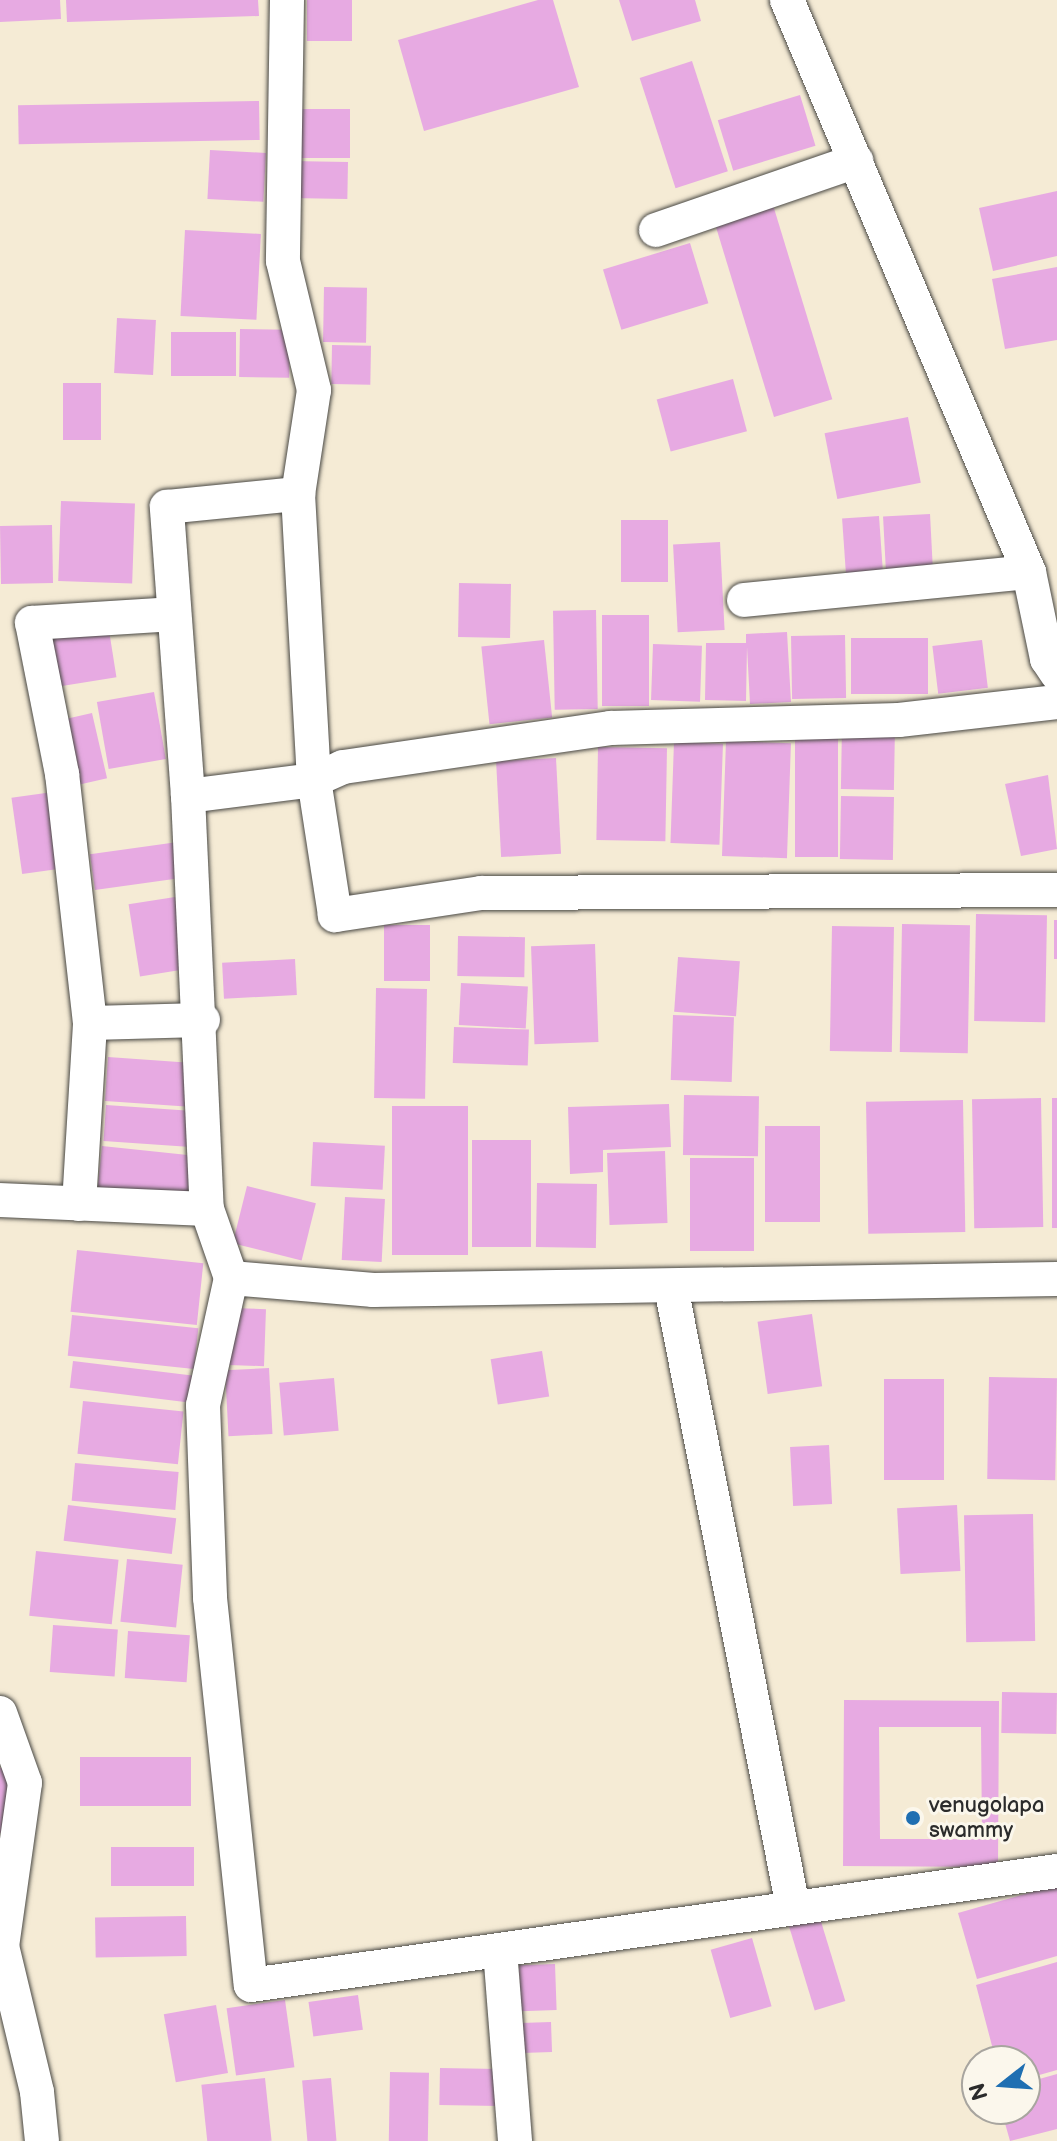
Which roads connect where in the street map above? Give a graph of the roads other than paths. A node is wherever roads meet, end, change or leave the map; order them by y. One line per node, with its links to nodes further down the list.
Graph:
1 (287, 0): 5 (street)
2 (787, 0): 3 (street)
3 (856, 161): 4 (street); 6 (street)
4 (656, 230)
5 (298, 494): 8 (street); 11 (street)
6 (1029, 572): 7 (street); 9 (street)
7 (744, 600)
8 (174, 614): 12 (street); 15 (street)
9 (1057, 674)
10 (1057, 702): 11 (street)
11 (314, 780): 12 (street); 13 (street)
12 (188, 796): 14 (street)
13 (1057, 890)
14 (203, 1020): 15 (street); 18 (street)
15 (90, 1023): 17 (street)
16 (0, 1200): 17 (street)
17 (79, 1204): 18 (street)
18 (207, 1209): 19 (street)
19 (231, 1278): 21 (street); 25 (street)
20 (1057, 1279): 21 (street)
21 (671, 1287): 24 (street)
22 (0, 1713): 26 (street)
23 (1057, 1871): 24 (street)
24 (793, 1907): 25 (street)
25 (500, 1950): 27 (street)
26 (42, 2141)
27 (515, 2141)

